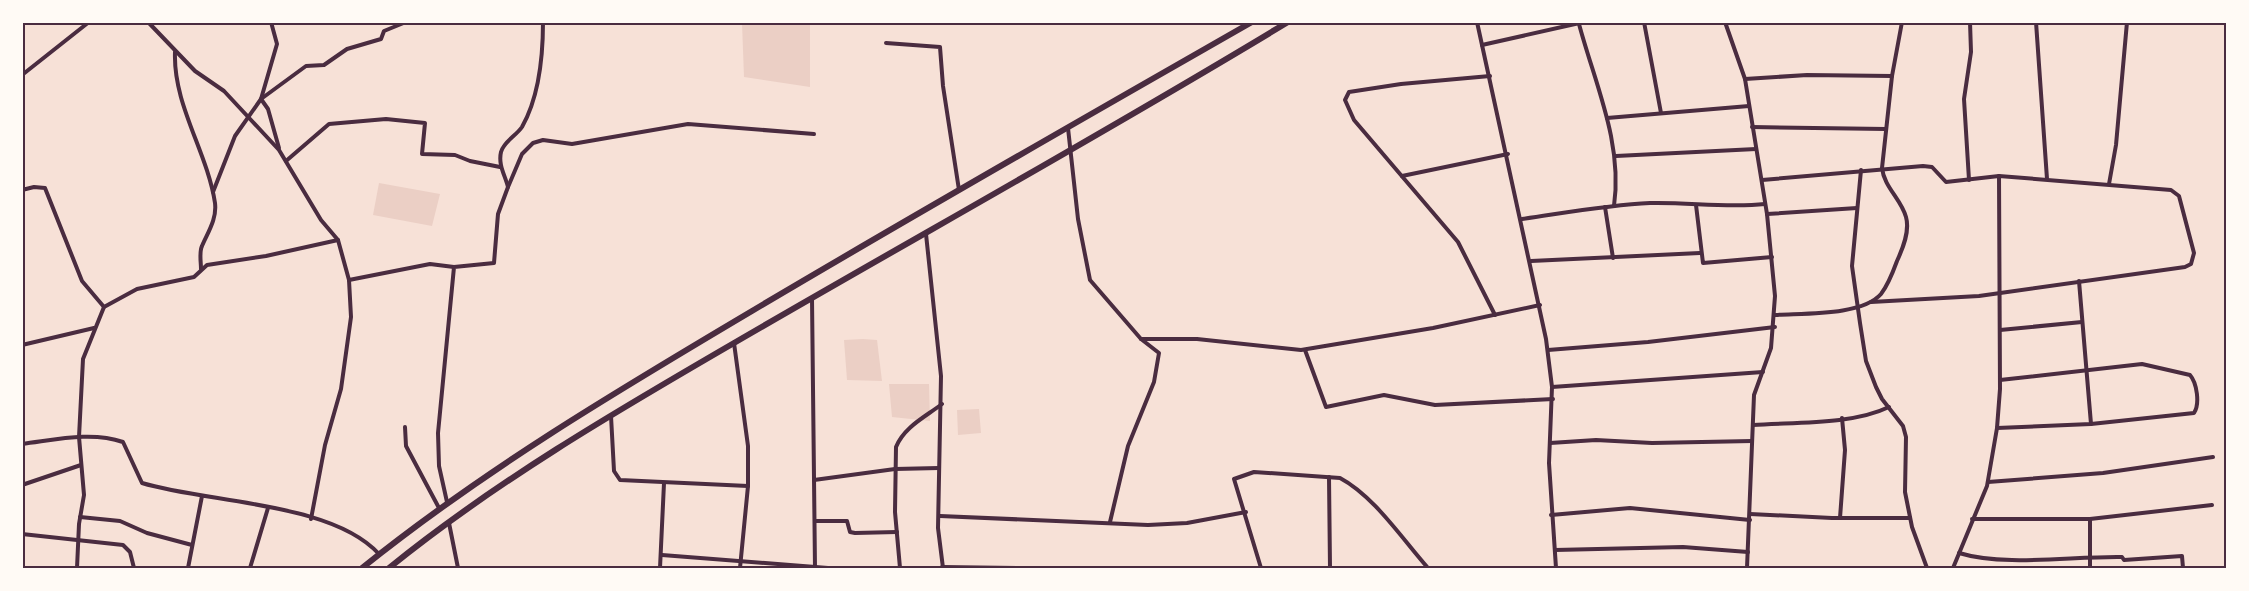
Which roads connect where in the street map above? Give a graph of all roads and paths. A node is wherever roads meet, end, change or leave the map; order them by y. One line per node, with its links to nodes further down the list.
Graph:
1 (89, 22): 19 (street)
2 (148, 22): 18 (street)
3 (271, 22): 23 (street)
4 (406, 22): 23 (street)
5 (543, 22): 38 (street)
6 (1252, 22): 28 (main road)
7 (1288, 22): 34 (main road)
8 (1477, 22): 17 (street)
9 (1644, 22): 25 (street)
10 (1725, 22): 22 (street)
11 (1902, 22): 21 (street)
12 (1970, 22): 45 (street)
13 (2036, 22): 43 (street)
14 (2127, 22): 46 (street)
15 (1582, 23): 17 (street); 27 (street)
16 (886, 43): 48 (street)
17 (1482, 45): 20 (street)
18 (175, 51): 26 (street); 50 (street)
19 (22, 75)
20 (1490, 76): 35 (street); 41 (street)
21 (1892, 76): 22 (street); 30 (street)
22 (1745, 79): 24 (street)
23 (261, 99): 26 (street); 33 (street)
24 (1749, 106): 25 (street); 29 (street)
25 (1661, 113): 27 (street)
26 (249, 118): 33 (street); 50 (street)
27 (1607, 118): 36 (street)
28 (1068, 127): 34 (street); 48 (main road)
29 (1752, 127): 30 (street); 32 (street)
30 (1886, 129): 39 (street)
31 (814, 134): 47 (street)
32 (1756, 149): 36 (street); 44 (street)
33 (279, 150): 37 (street)
34 (1070, 150): 58 (main road); 80 (street)
35 (1508, 154): 41 (street); 57 (street)
36 (1616, 156): 53 (street)
37 (286, 161): 38 (street); 59 (street)
38 (500, 167): 47 (street)
39 (1882, 168): 40 (street); 45 (street); 70 (street)
40 (1861, 170): 44 (street); 55 (street)
41 (1402, 176): 74 (street)
42 (1999, 176): 43 (street); 45 (street); 68 (street)
43 (2047, 179): 46 (street)
44 (1761, 180): 51 (street)
45 (1969, 180)
46 (2109, 184): 67 (street)
47 (508, 187): 64 (street)
48 (959, 189): 113 (main road)
49 (22, 190): 72 (street)
50 (213, 192): 65 (street)
51 (1765, 204): 52 (street); 56 (street)
52 (1696, 205): 53 (street); 60 (street)
53 (1614, 206): 54 (street)
54 (1605, 207): 57 (street); 62 (street)
55 (1857, 208): 56 (street); 73 (street)
56 (1767, 214): 61 (street)
57 (1522, 219): 63 (street)
58 (926, 234): 69 (main road); 90 (street)
59 (338, 240): 65 (street); 66 (street)
60 (1700, 253): 61 (street); 62 (street)
61 (1772, 257): 75 (street)
62 (1613, 258): 63 (street)
63 (1531, 261): 71 (street)
64 (454, 267): 66 (street); 113 (street)
65 (201, 270): 72 (street)
66 (349, 280): 124 (street)
67 (2079, 281): 68 (street); 76 (street)
68 (1999, 293): 70 (street); 79 (street)
69 (812, 297): 81 (main road); 107 (street)
70 (1871, 302): 73 (street)
71 (1540, 305): 74 (street); 84 (street)
72 (104, 307): 78 (street)
73 (1857, 308): 75 (street); 91 (street)
74 (1495, 315): 83 (street)
75 (1775, 315): 77 (street)
76 (2082, 322): 79 (street); 85 (street)
77 (1775, 327): 84 (street); 86 (street)
78 (94, 328): 82 (street); 98 (street)
79 (2000, 330): 87 (street)
80 (1141, 339): 83 (street); 129 (street)
81 (734, 343): 92 (main road); 111 (street)
82 (22, 345)
83 (1305, 350): 89 (street)
84 (1548, 350): 88 (street)
85 (2086, 371): 87 (street); 94 (street); 94 (street)
86 (1764, 372): 88 (street); 95 (street)
87 (2000, 380): 97 (street)
88 (1552, 387): 89 (street)
89 (1553, 399): 100 (street)
90 (942, 404): 104 (street); 105 (street)
91 (1889, 407): 93 (street); 123 (street)
92 (611, 415): 109 (street); 130 (main road)
93 (1842, 418): 95 (street); 122 (street)
94 (2091, 424): 97 (street)
95 (1753, 425): 99 (street)
96 (405, 427): 116 (street)
97 (1997, 428): 108 (street)
98 (79, 437): 101 (street); 103 (street); 112 (street)
99 (1752, 441): 100 (street); 118 (street)
100 (1550, 443): 119 (street)
101 (22, 444)
102 (2213, 457): 108 (street)
103 (81, 464): 110 (street); 121 (street)
104 (939, 468): 105 (street); 120 (street)
105 (895, 469): 107 (street); 131 (street)
106 (1329, 477): 117 (street); 158 (street); 159 (street)
107 (814, 480): 128 (street)
108 (1988, 482): 125 (street)
109 (664, 483): 111 (street); 139 (street)
110 (22, 485)
111 (748, 486): 142 (street)
112 (202, 496): 115 (street); 134 (street)
113 (447, 502): 116 (main road)
114 (2212, 505): 126 (street)
115 (268, 508): 124 (street); 146 (street)
116 (439, 508): 138 (main road)
117 (1246, 512): 129 (street); 157 (street)
118 (1750, 514): 122 (street); 127 (street)
119 (1551, 515): 127 (street); 135 (street)
120 (940, 516): 129 (street); 155 (street)
121 (80, 517): 133 (street); 134 (street)
122 (1840, 518): 123 (street)
123 (1910, 518): 162 (street)
124 (311, 519): 138 (street)
125 (1972, 519): 126 (street); 137 (street)
126 (2090, 519): 140 (street)
127 (1750, 520): 136 (street)
128 (815, 521): 131 (street); 152 (street)
129 (1110, 522)
130 (449, 524): 148 (main road); 149 (street)
131 (897, 532): 154 (street)
132 (22, 534): 133 (street)
133 (78, 542): 143 (street); 144 (street)
134 (192, 545): 145 (street)
135 (1555, 550): 136 (street); 160 (street)
136 (1748, 552): 161 (street)
137 (1959, 553): 140 (street); 163 (street)
138 (379, 555): 147 (main road)
139 (662, 555): 142 (street); 150 (street)
140 (2090, 556): 141 (street); 164 (street)
141 (2135, 561): 165 (street); 166 (street)
142 (740, 562): 151 (street); 152 (street)
143 (77, 568)
144 (134, 568)
145 (188, 568)
146 (250, 568)
147 (362, 568)
148 (388, 568)
149 (458, 568)
150 (660, 568)
151 (740, 568)
152 (815, 568): 153 (street)
153 (828, 568)
154 (900, 568)
155 (943, 568): 156 (street)
156 (1017, 568)
157 (1261, 568)
158 (1330, 568)
159 (1428, 568)
160 (1556, 568)
161 (1748, 568)
162 (1927, 568)
163 (1953, 568)
164 (2090, 568)
165 (2135, 568)
166 (2183, 568)

